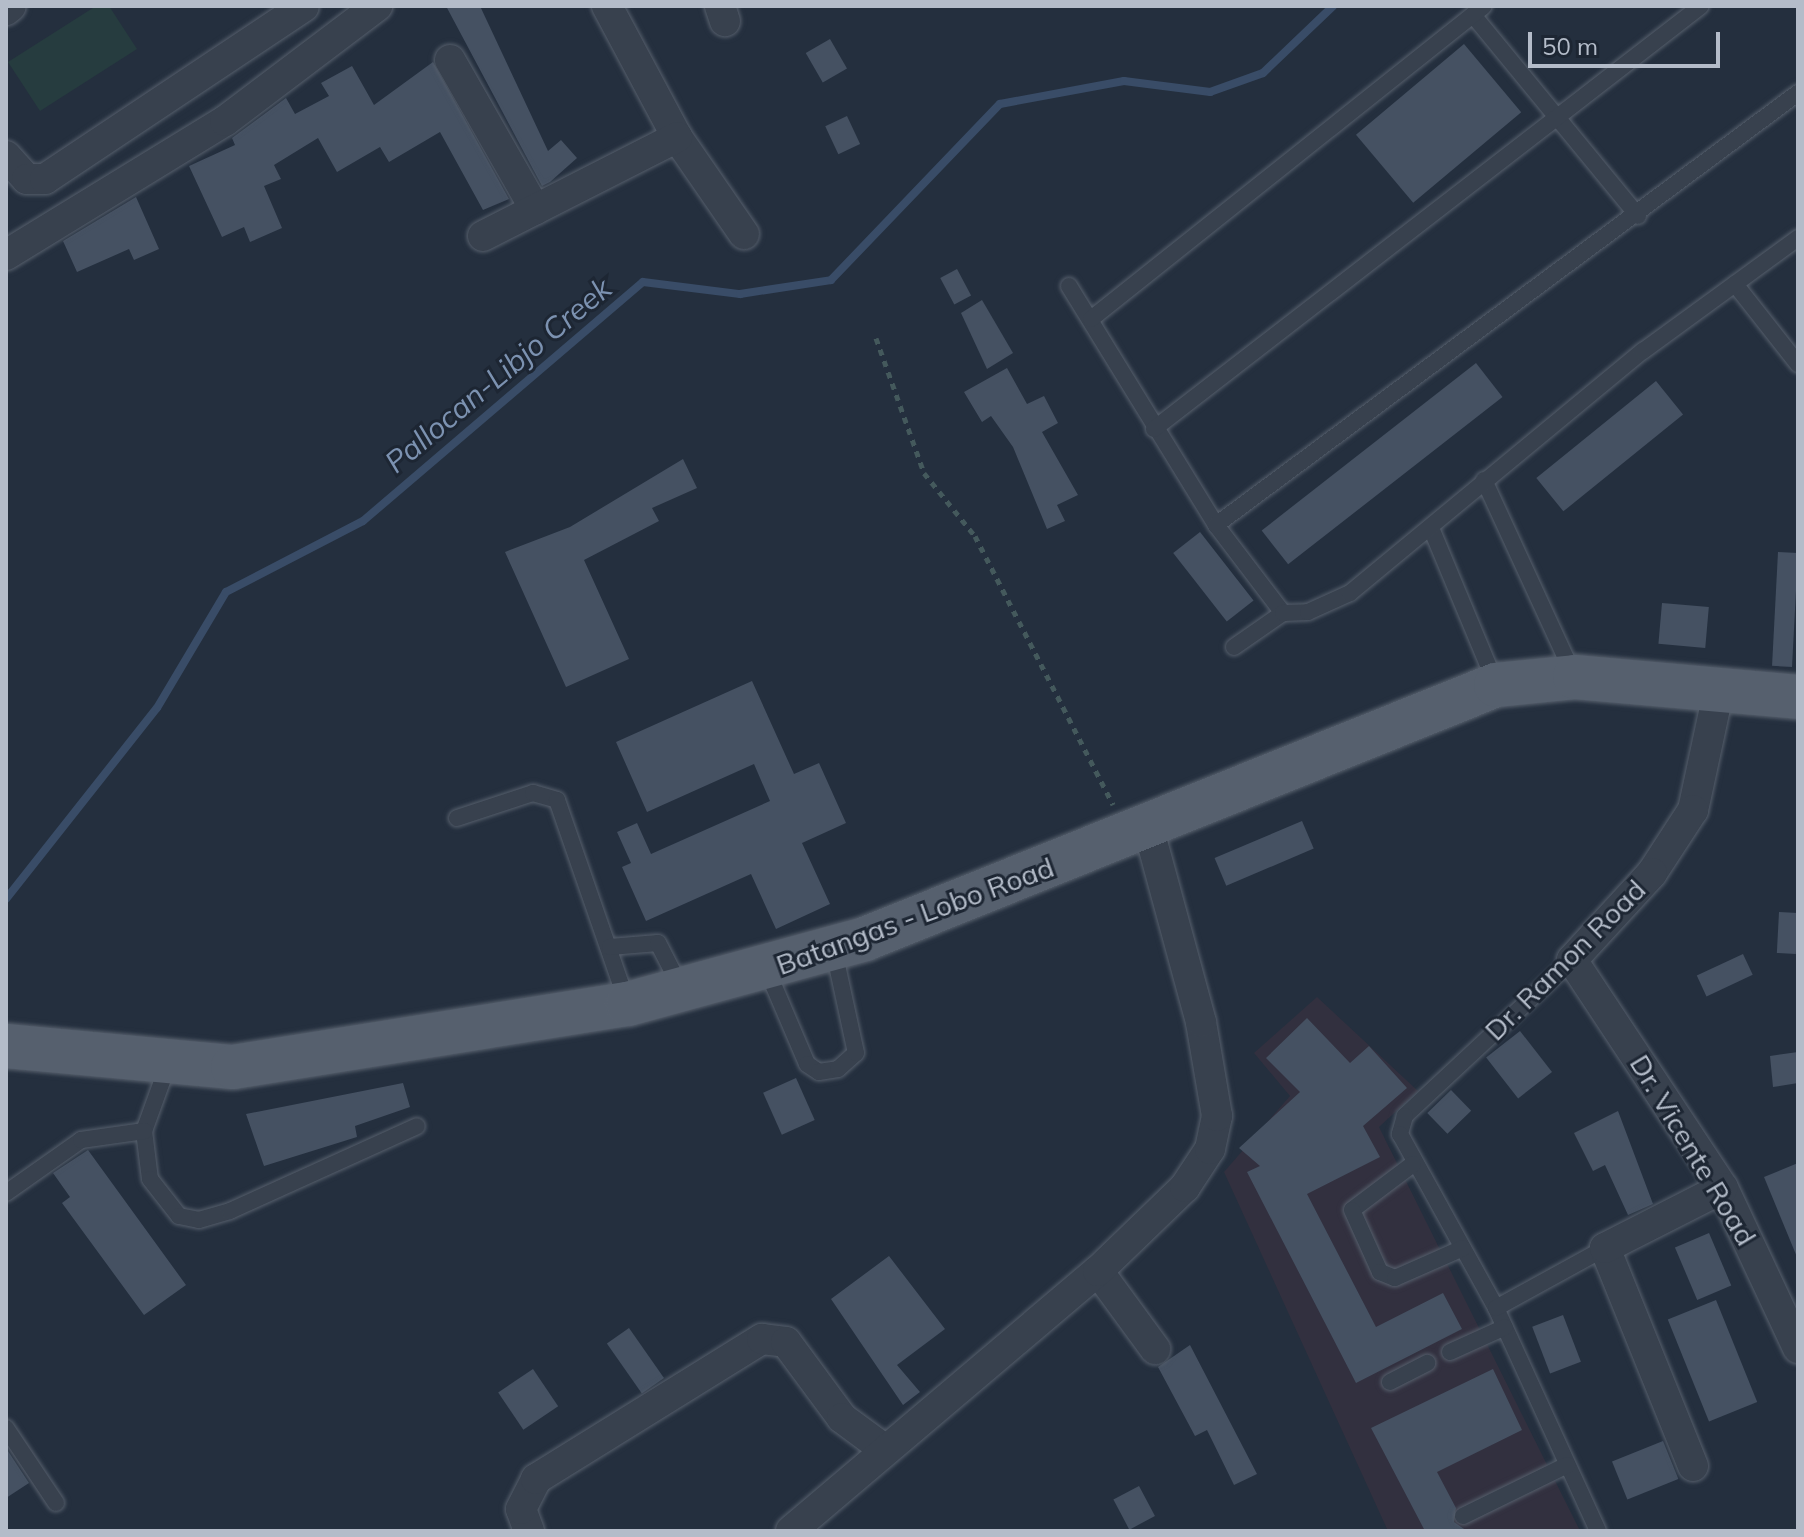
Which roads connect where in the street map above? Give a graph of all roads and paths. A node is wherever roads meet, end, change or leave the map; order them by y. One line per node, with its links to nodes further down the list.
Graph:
1 (11, 6): 6 (street)
2 (304, 6): 12 (street)
3 (377, 6): 18 (street)
4 (607, 6): 11 (street)
5 (1701, 6): 10 (lane)
6 (6, 10)
7 (1478, 11): 10 (lane); 21 (lane)
8 (450, 60): 13 (street)
9 (1798, 93): 14 (lane)
10 (1561, 121): 14 (lane); 24 (lane)
11 (677, 137): 13 (street); 15 (street)
12 (6, 156)
13 (535, 209): 16 (street)
14 (1638, 216): 26 (lane)
15 (744, 234)
16 (483, 236)
17 (1798, 238): 19 (lane)
18 (6, 255)
19 (1735, 284): 23 (lane); 25 (lane)
20 (1069, 286): 21 (lane)
21 (1091, 319): 24 (lane)
22 (876, 338): 35 (path)
23 (1798, 364)
24 (1154, 429): 26 (lane)
25 (1484, 480): 27 (lane); 30 (lane)
26 (1216, 525): 28 (lane)
27 (1431, 528): 28 (lane); 31 (lane)
28 (1283, 613): 29 (lane)
29 (1234, 647)
30 (1575, 677): 31 (main road, Batangas - Lobo Road); 32 (main road, Batangas - Lobo Road)
31 (1496, 685): 35 (main road, Batangas - Lobo Road)
32 (1719, 689): 33 (main road, Batangas - Lobo Road); 38 (street, Dr. Ramon Road)
33 (1798, 697)
34 (457, 818): 36 (lane)
35 (1140, 834): 37 (main road, Batangas - Lobo Road); 51 (street)
36 (610, 947): 40 (lane); 41 (lane)
37 (833, 949): 39 (main road, Batangas - Lobo Road); 39 (lane)
38 (1572, 960): 46 (lane, Dr. Ramon Road); 47 (street, Dr. Vicente Road)
39 (767, 970): 40 (main road, Batangas - Lobo Road)
40 (682, 993): 41 (main road, Batangas - Lobo Road)
41 (628, 1004): 43 (main road, Batangas - Lobo Road)
42 (6, 1046): 43 (main road, Batangas - Lobo Road)
43 (169, 1061): 45 (lane)
44 (417, 1126): 45 (lane)
45 (144, 1131): 48 (lane)
46 (1413, 1164): 49 (lane, Dr. Ramon Road); 49 (lane)
47 (1723, 1188): 50 (street); 52 (street, Dr. Vicente Road)
48 (6, 1193)
49 (1463, 1248): 53 (lane, Dr. Ramon Road)
50 (1605, 1248): 53 (lane); 63 (street)
51 (1098, 1271): 56 (street); 61 (street)
52 (1788, 1296): 55 (street, Dr. Vicente Road)
53 (1496, 1308): 54 (lane, Dr. Ramon Road)
54 (1505, 1327): 57 (lane); 62 (lane, Dr. Ramon Road)
55 (1798, 1348)
56 (1155, 1349)
57 (1450, 1352)
58 (1427, 1363): 59 (lane)
59 (1390, 1382)
60 (6, 1428): 64 (lane)
61 (884, 1449): 66 (street); 67 (street)
62 (1567, 1465): 65 (lane); 68 (lane, Dr. Ramon Road)
63 (1693, 1466)
64 (56, 1503)
65 (1463, 1516)
66 (529, 1531)
67 (791, 1531)
68 (1598, 1531)

